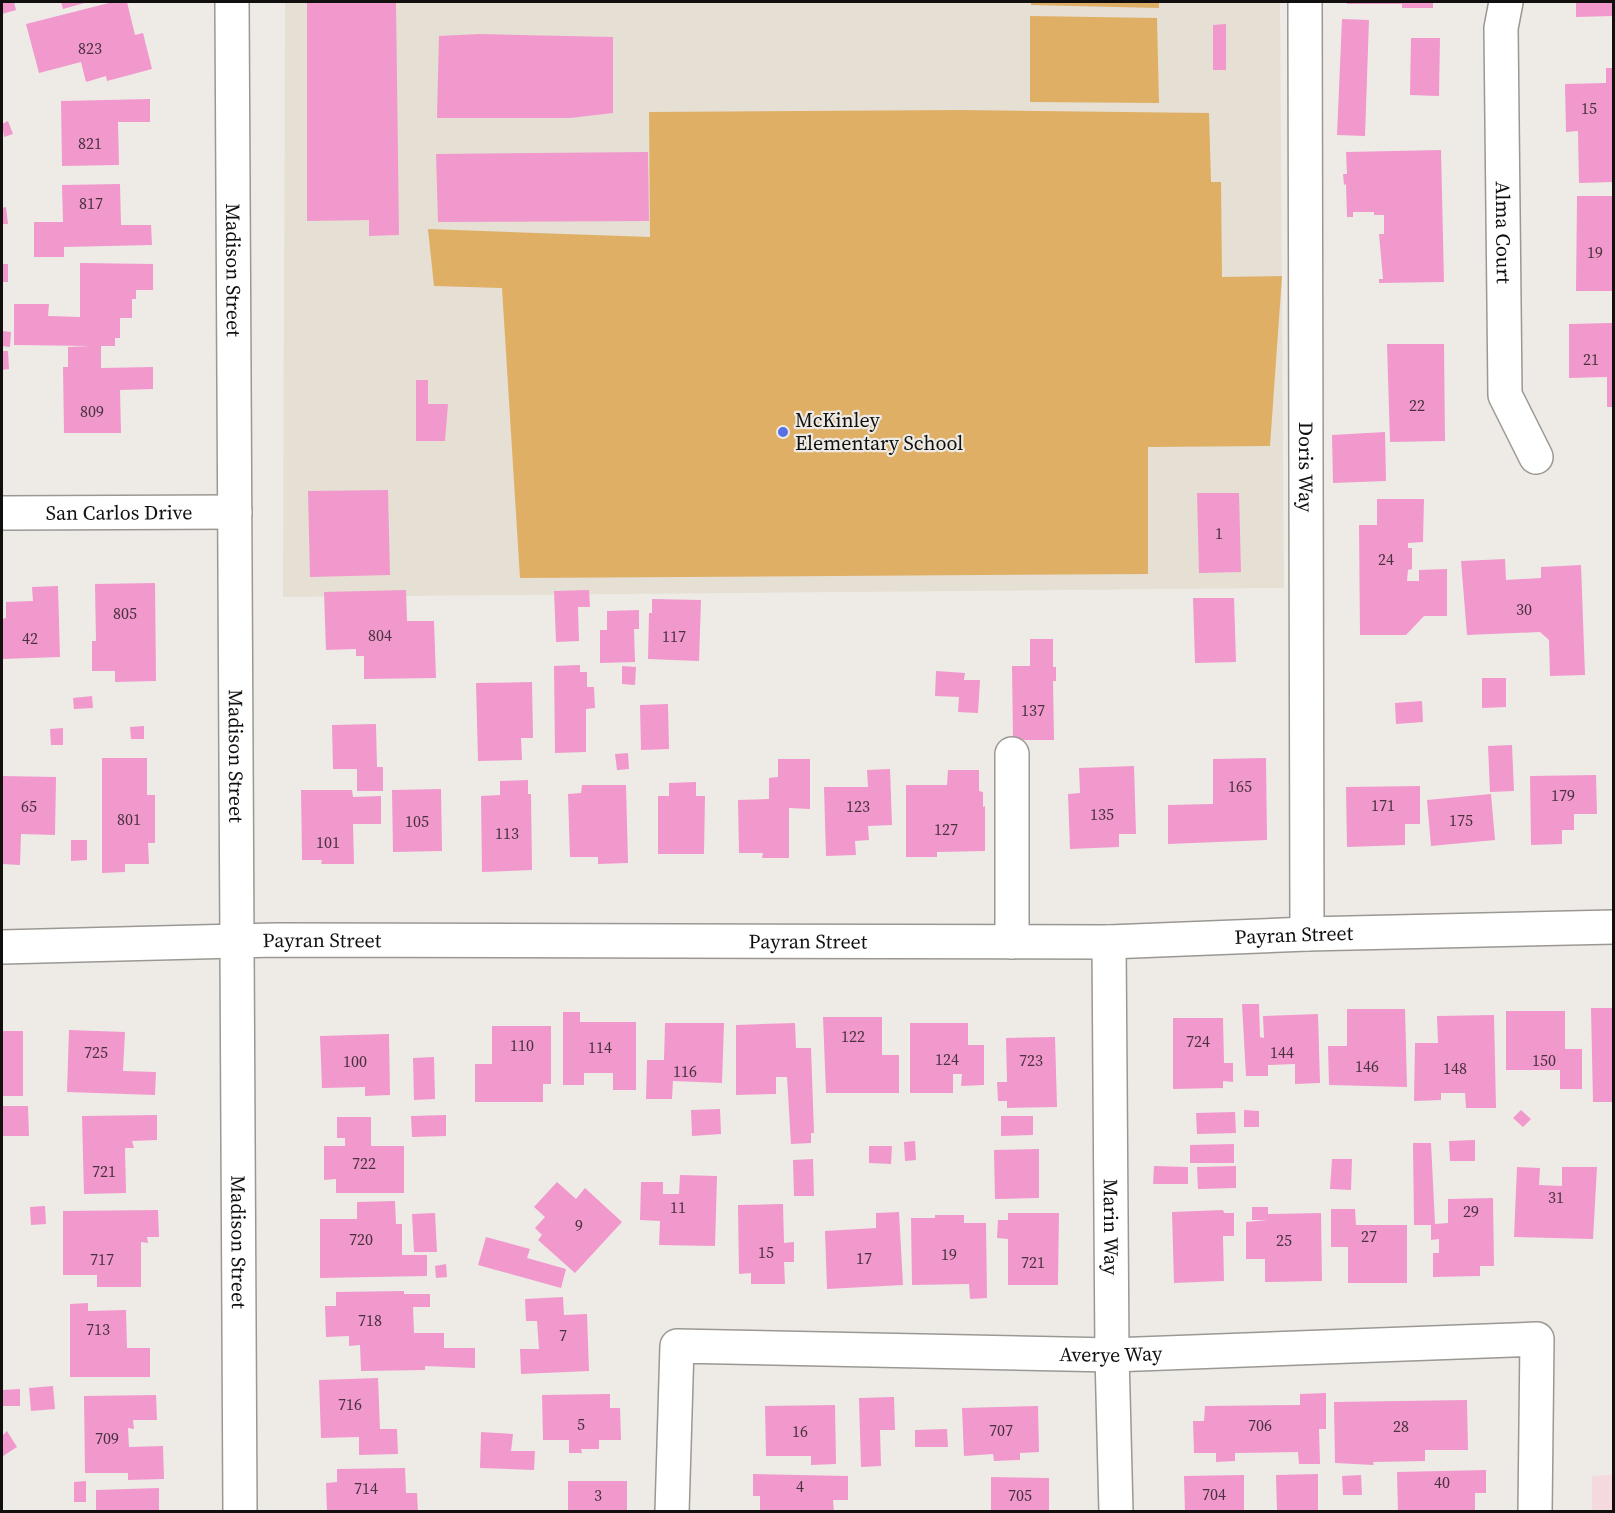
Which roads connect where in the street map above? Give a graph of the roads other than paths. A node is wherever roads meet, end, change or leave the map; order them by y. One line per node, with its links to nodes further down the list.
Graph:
1 (232, 2): 5 (street, Madison Street)
2 (1305, 2): 9 (street, Doris Way)
3 (1506, 2): 4 (street, Alma Court)
4 (1536, 457)
5 (235, 512): 6 (street, San Carlos Drive); 10 (street, Madison Street)
6 (2, 513)
7 (1012, 754): 11 (street)
8 (1614, 927): 9 (street, Payran Street)
9 (1307, 933): 12 (street, Payran Street)
10 (237, 942): 11 (street, Payran Street); 13 (street, Payran Street); 15 (street, Madison Street)
11 (1012, 942): 12 (street, Payran Street)
12 (1110, 942): 14 (street, Marin Way)
13 (2, 947)
14 (1112, 1354): 16 (street, Averye Way); 17 (street, Marin Way); 18 (street, Averye Way)
15 (240, 1512)
16 (672, 1512)
17 (1116, 1512)
18 (1535, 1512)

